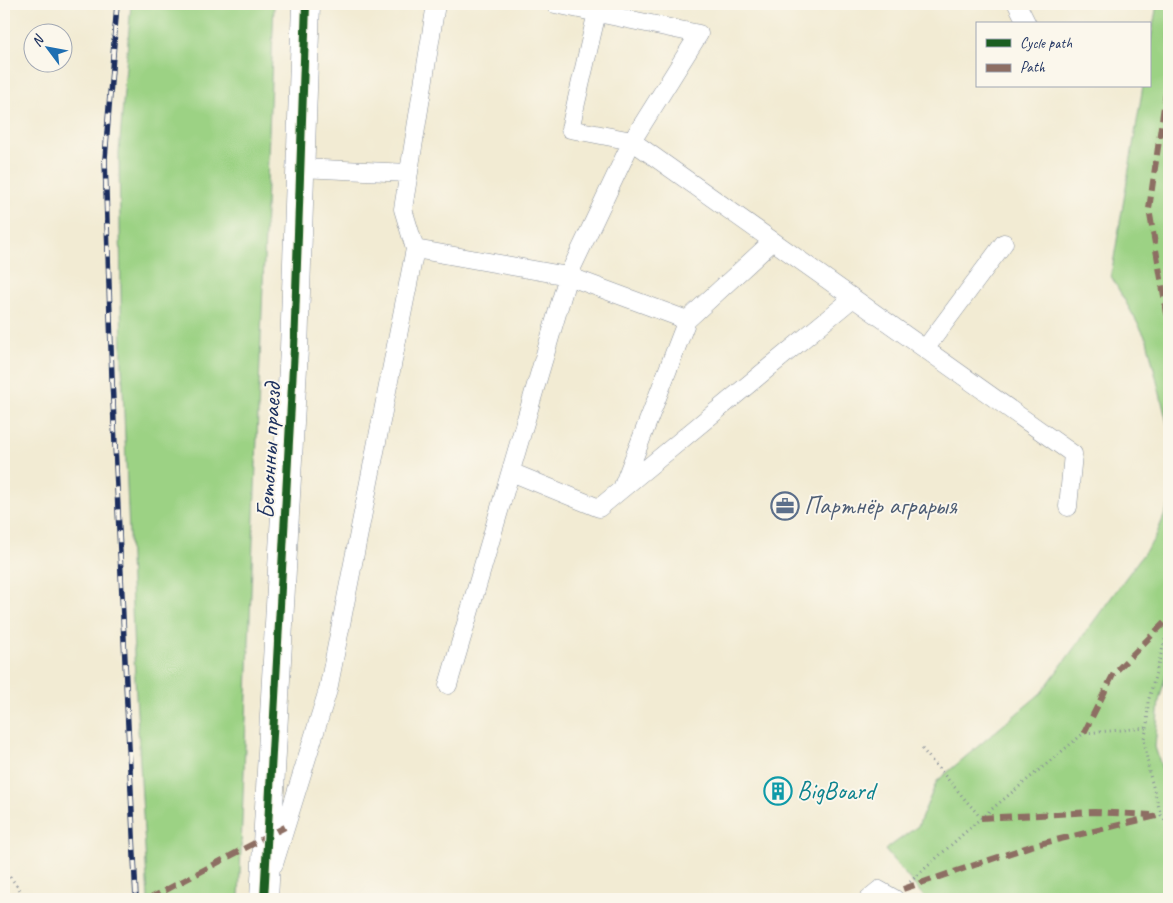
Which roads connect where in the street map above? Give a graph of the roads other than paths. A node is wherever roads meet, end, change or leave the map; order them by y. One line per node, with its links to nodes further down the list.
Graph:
1 (306, 4): 8 (street, Бетонны праезд)
2 (436, 4): 9 (lane)
3 (555, 4): 5 (lane)
4 (1017, 4): 6 (lane)
5 (597, 12): 7 (lane); 7 (lane)
6 (1026, 22)
7 (632, 141): 10 (lane); 13 (lane)
8 (300, 168): 9 (lane); 22 (street, Бетонны праезд)
9 (408, 172): 12 (lane)
10 (773, 242): 14 (lane); 15 (lane)
11 (1004, 243): 16 (lane)
12 (415, 249): 13 (lane); 22 (lane)
13 (568, 276): 15 (lane); 17 (lane)
14 (853, 298): 16 (lane); 18 (lane)
15 (687, 320): 18 (lane)
16 (925, 349): 19 (lane)
17 (511, 472): 18 (lane); 20 (lane)
18 (623, 486)
19 (1068, 507)
20 (448, 685)
21 (899, 894): 23 (lane)
22 (264, 897)
23 (868, 899)

